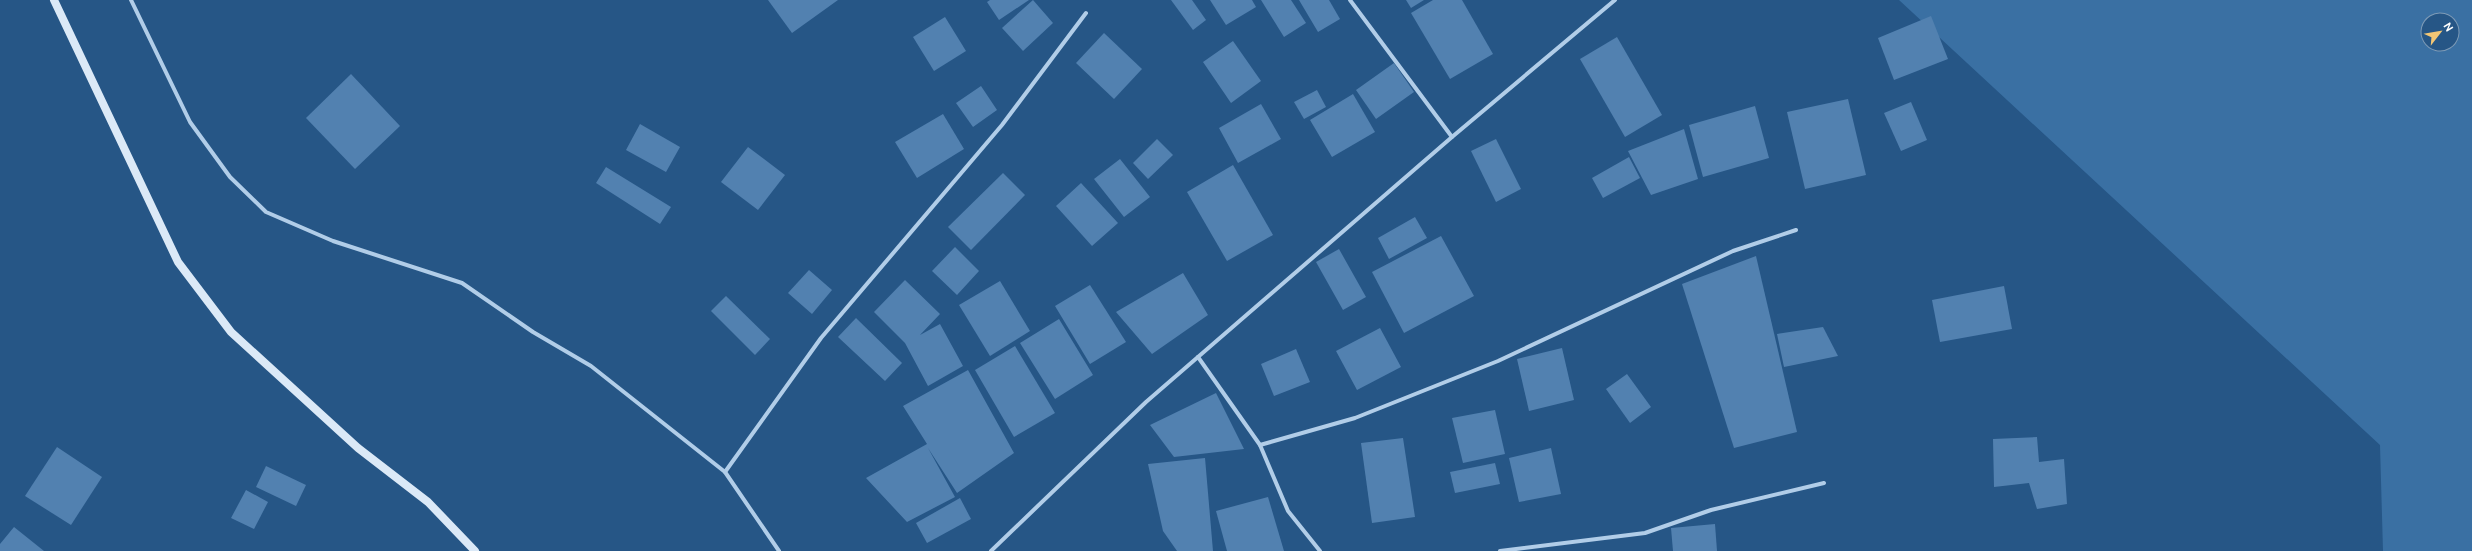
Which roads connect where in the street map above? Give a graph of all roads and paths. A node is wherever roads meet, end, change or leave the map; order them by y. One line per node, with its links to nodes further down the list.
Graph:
1 (54, 0): 12 (main road)
2 (131, 0): 10 (street)
3 (1350, 0): 6 (street)
4 (1615, 0): 6 (street)
5 (1086, 13): 10 (street)
6 (1452, 137): 8 (street)
7 (1796, 230): 9 (street)
8 (1198, 357): 9 (street); 14 (street)
9 (1260, 445): 15 (street)
10 (724, 472): 13 (street)
11 (1824, 483): 16 (street)
12 (476, 551)
13 (779, 551)
14 (990, 551)
15 (1320, 551)
16 (1500, 551)

